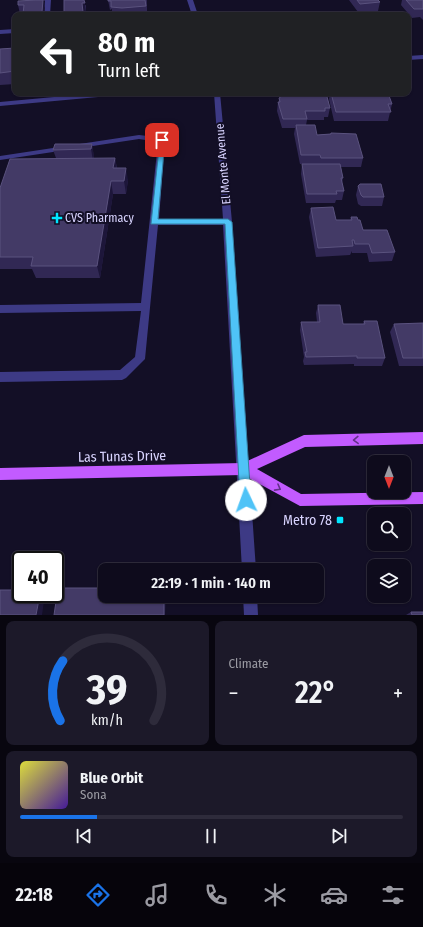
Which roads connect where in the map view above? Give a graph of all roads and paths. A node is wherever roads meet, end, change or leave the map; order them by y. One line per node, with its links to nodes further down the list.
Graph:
1 (48, 0): 3 (street)
2 (190, 0): 4 (street)
3 (47, 12)
4 (194, 12)
5 (12, 31): 6 (street)
6 (0, 32)
7 (423, 57): 8 (street)
8 (411, 58)
9 (87, 96): 11 (street)
10 (217, 96): 14 (street, El Monte Avenue)
11 (0, 104)
12 (0, 158): 13 (street)
13 (154, 222): 14 (street); 15 (street)
14 (228, 222): 19 (street, El Monte Avenue)
15 (146, 307): 16 (street); 17 (street)
16 (0, 309)
17 (0, 377)
18 (423, 438): 19 (main road, Las Tunas Drive, one-way to 19)
19 (244, 469): 20 (main road, Las Tunas Drive); 21 (main road, one-way to 21); 22 (street, El Monte Avenue)
20 (0, 474)
21 (423, 498)
22 (249, 563)
23 (250, 603): 24 (street)
24 (251, 615)

